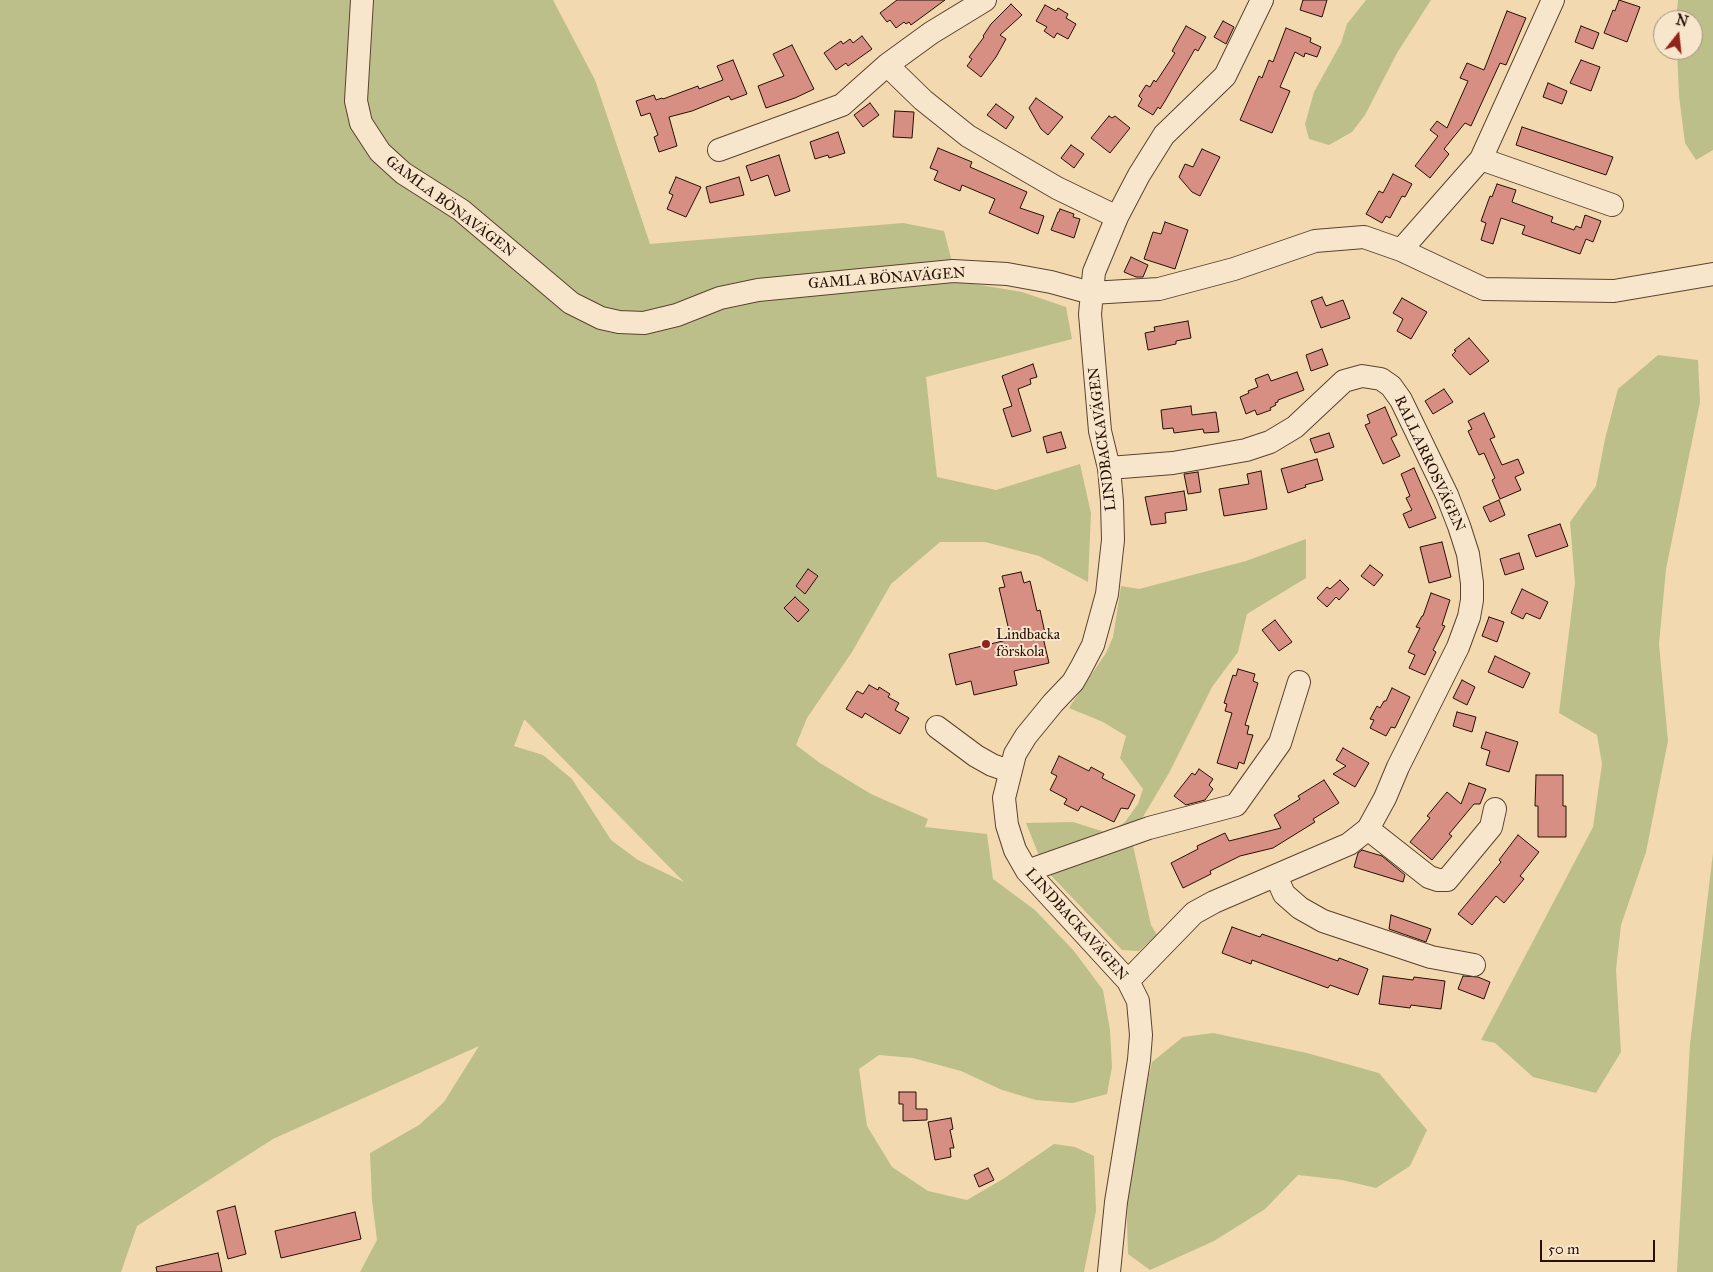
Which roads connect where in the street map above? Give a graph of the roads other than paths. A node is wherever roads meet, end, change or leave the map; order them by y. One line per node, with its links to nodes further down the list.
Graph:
1 (362, 0): 12 (street, GAMLA BÖNAVÄGEN)
2 (985, 0): 5 (street)
3 (1262, 0): 9 (street, LINDBACKAVÄGEN)
4 (1553, 0): 7 (street)
5 (887, 65): 6 (street); 9 (street)
6 (718, 150)
7 (1482, 159): 8 (street); 10 (street)
8 (1612, 205)
9 (1117, 217): 12 (street, LINDBACKAVÄGEN)
10 (1401, 250): 11 (street, GAMLA BÖNAVÄGEN); 12 (street, GAMLA BÖNAVÄGEN)
11 (1713, 274)
12 (1091, 293): 13 (street, LINDBACKAVÄGEN)
13 (1109, 468): 16 (street, LINDBACKAVÄGEN); 18 (street, RALLARROSVÄGEN)
14 (1300, 682): 19 (street)
15 (937, 727): 16 (street)
16 (1009, 771): 19 (street, LINDBACKAVÄGEN)
17 (1495, 809): 18 (street)
18 (1368, 829): 20 (street, RALLARROSVÄGEN)
19 (1026, 871): 22 (street, LINDBACKAVÄGEN)
20 (1276, 876): 21 (street); 22 (street, RALLARROSVÄGEN)
21 (1474, 964)
22 (1128, 981): 23 (street, LINDBACKAVÄGEN)
23 (1109, 1272)

